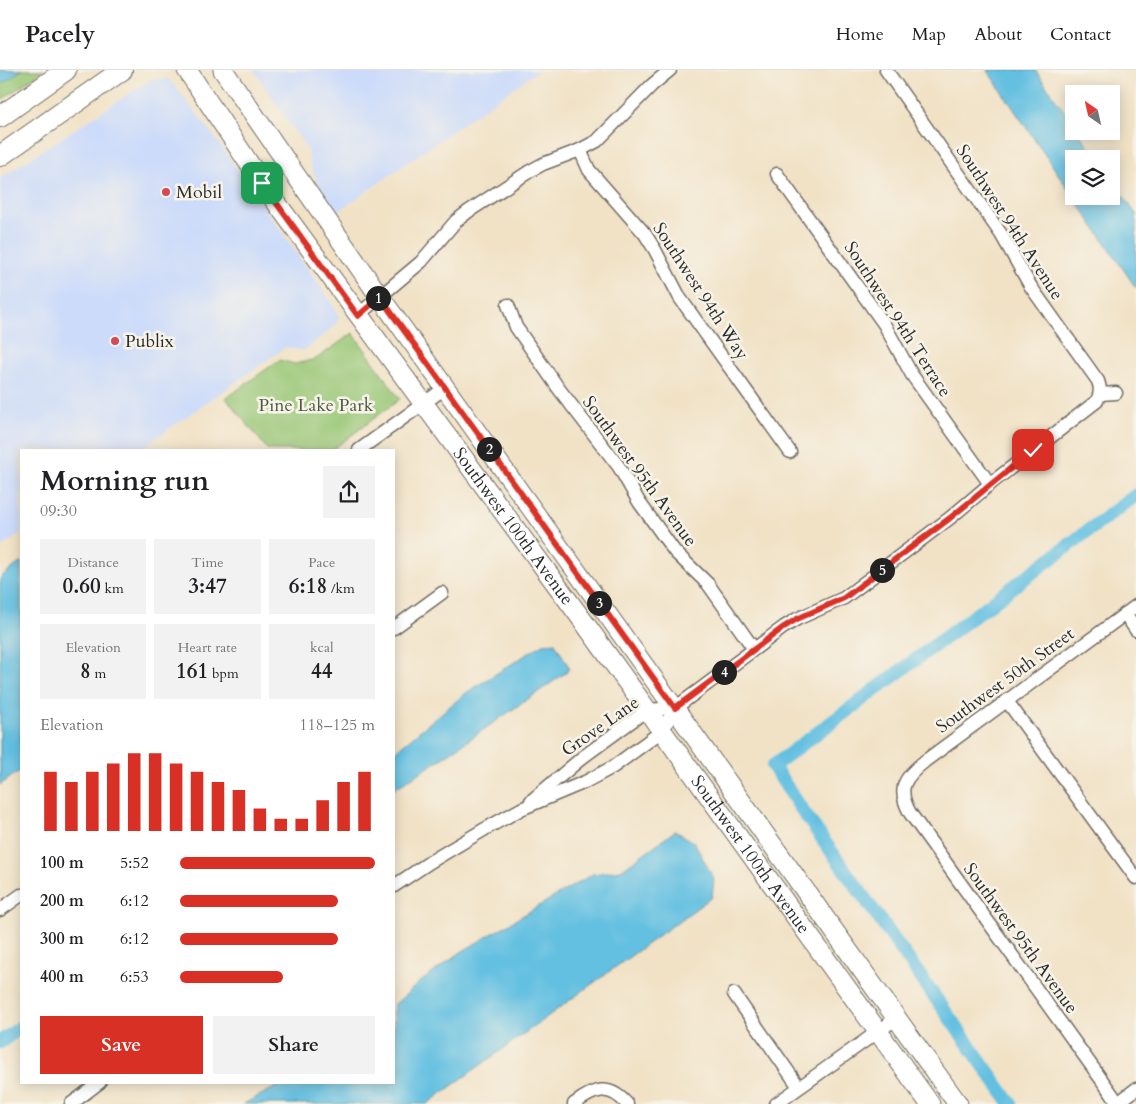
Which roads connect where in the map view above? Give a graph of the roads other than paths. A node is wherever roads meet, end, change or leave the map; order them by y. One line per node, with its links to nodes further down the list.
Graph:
1 (66, 70): 7 (main road)
2 (122, 70): 9 (main road)
3 (187, 70): 13 (main road, Southwest 100th Avenue)
4 (222, 70): 11 (main road, Southwest 100th Avenue)
5 (670, 70): 8 (street)
6 (886, 70): 16 (street, Southwest 94th Avenue)
7 (0, 117)
8 (580, 150): 11 (street); 19 (street, Southwest 94th Way)
9 (0, 156)
10 (778, 174): 20 (street, Southwest 94th Terrace)
11 (380, 297): 13 (street); 14 (main road, Southwest 100th Avenue)
12 (508, 305): 26 (street, Southwest 95th Avenue)
13 (358, 316): 17 (main road, Southwest 100th Avenue)
14 (445, 388): 17 (street); 28 (main road, Southwest 100th Avenue)
15 (1116, 393): 16 (street)
16 (1100, 394): 20 (street)
17 (423, 404): 18 (street); 29 (main road, Southwest 100th Avenue)
18 (360, 449)
19 (790, 452)
20 (990, 484): 26 (street)
21 (442, 593): 24 (street)
22 (1136, 606): 23 (street, Southwest 50th Street)
23 (1125, 614): 25 (street); 27 (street, Southwest 50th Street)
24 (395, 627)
25 (1136, 630)
26 (754, 649): 28 (street)
27 (1008, 701): 31 (street, Southwest 50th Street); 33 (street)
28 (675, 708): 29 (street, Grove Lane); 30 (street, Grove Lane); 38 (main road, Southwest 100th Avenue)
29 (647, 710): 30 (main road, Southwest 100th Avenue); 32 (street, Grove Lane)
30 (662, 731): 32 (street, Grove Lane); 39 (main road, Southwest 100th Avenue)
31 (903, 789): 43 (street, Southwest 95th Avenue)
32 (521, 809): 34 (street, Grove Lane)
33 (1136, 878)
34 (395, 885)
35 (20, 896): 36 (street)
36 (0, 910)
37 (734, 994): 41 (street)
38 (896, 1018): 39 (street); 49 (main road, Southwest 100th Avenue)
39 (877, 1031): 41 (street); 48 (main road, Southwest 100th Avenue)
40 (97, 1084): 44 (street)
41 (799, 1087): 47 (street)
42 (1136, 1089): 43 (street)
43 (1118, 1103)
44 (71, 1104)
45 (574, 1104): 46 (street)
46 (627, 1104)
47 (776, 1104)
48 (930, 1104)
49 (958, 1104)

